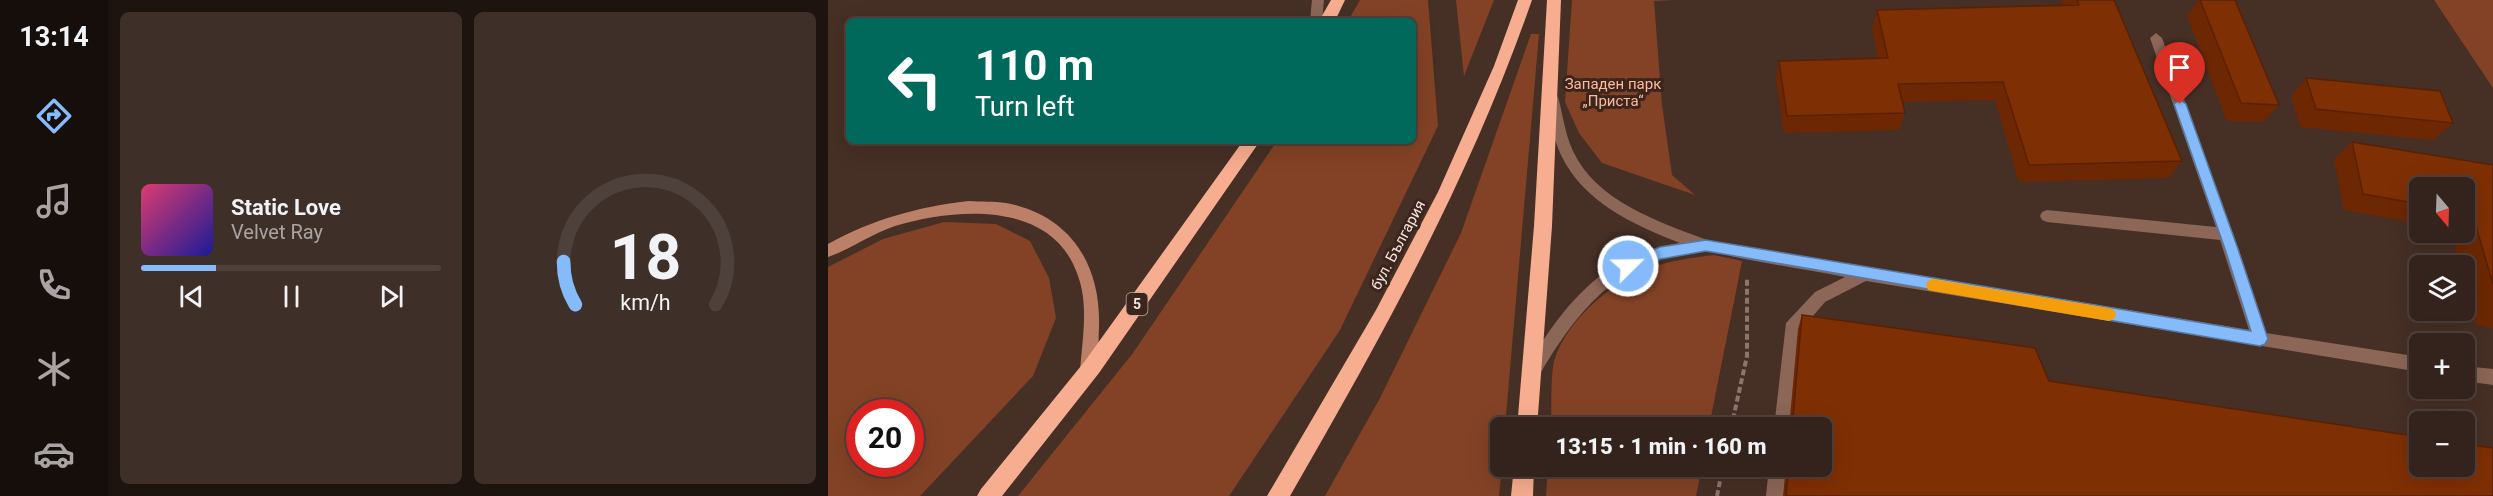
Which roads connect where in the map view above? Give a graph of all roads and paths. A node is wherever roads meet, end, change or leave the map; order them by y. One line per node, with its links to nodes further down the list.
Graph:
1 (1318, 0): 5 (street)
2 (1338, 0): 6 (highway)
3 (1525, 0): 29 (highway, бул. България)
4 (1554, 0): 8 (highway)
5 (1316, 18)
6 (1329, 18)
7 (2156, 38): 11 (street)
8 (1549, 90): 12 (street); 19 (highway)
9 (1250, 144): 18 (highway, 5)
10 (2046, 216): 11 (street)
11 (2226, 234): 16 (street)
12 (1706, 246): 14 (street); 19 (street)
13 (828, 251): 18 (main road)
14 (1747, 253): 15 (street); 23 (path)
15 (1865, 274): 16 (street); 24 (street)
16 (2260, 339): 17 (street)
17 (2409, 363)
18 (1088, 372): 28 (highway, 5)
19 (1531, 374): 22 (highway)
20 (2475, 375): 21 (street)
21 (2493, 377)
22 (1528, 417)
23 (1733, 417)
24 (1783, 417)
25 (1523, 477): 30 (highway)
26 (1721, 477): 31 (path)
27 (1777, 477): 32 (street)
28 (988, 496)
29 (1278, 496)
30 (1522, 496)
31 (1717, 496)
32 (1775, 496)

